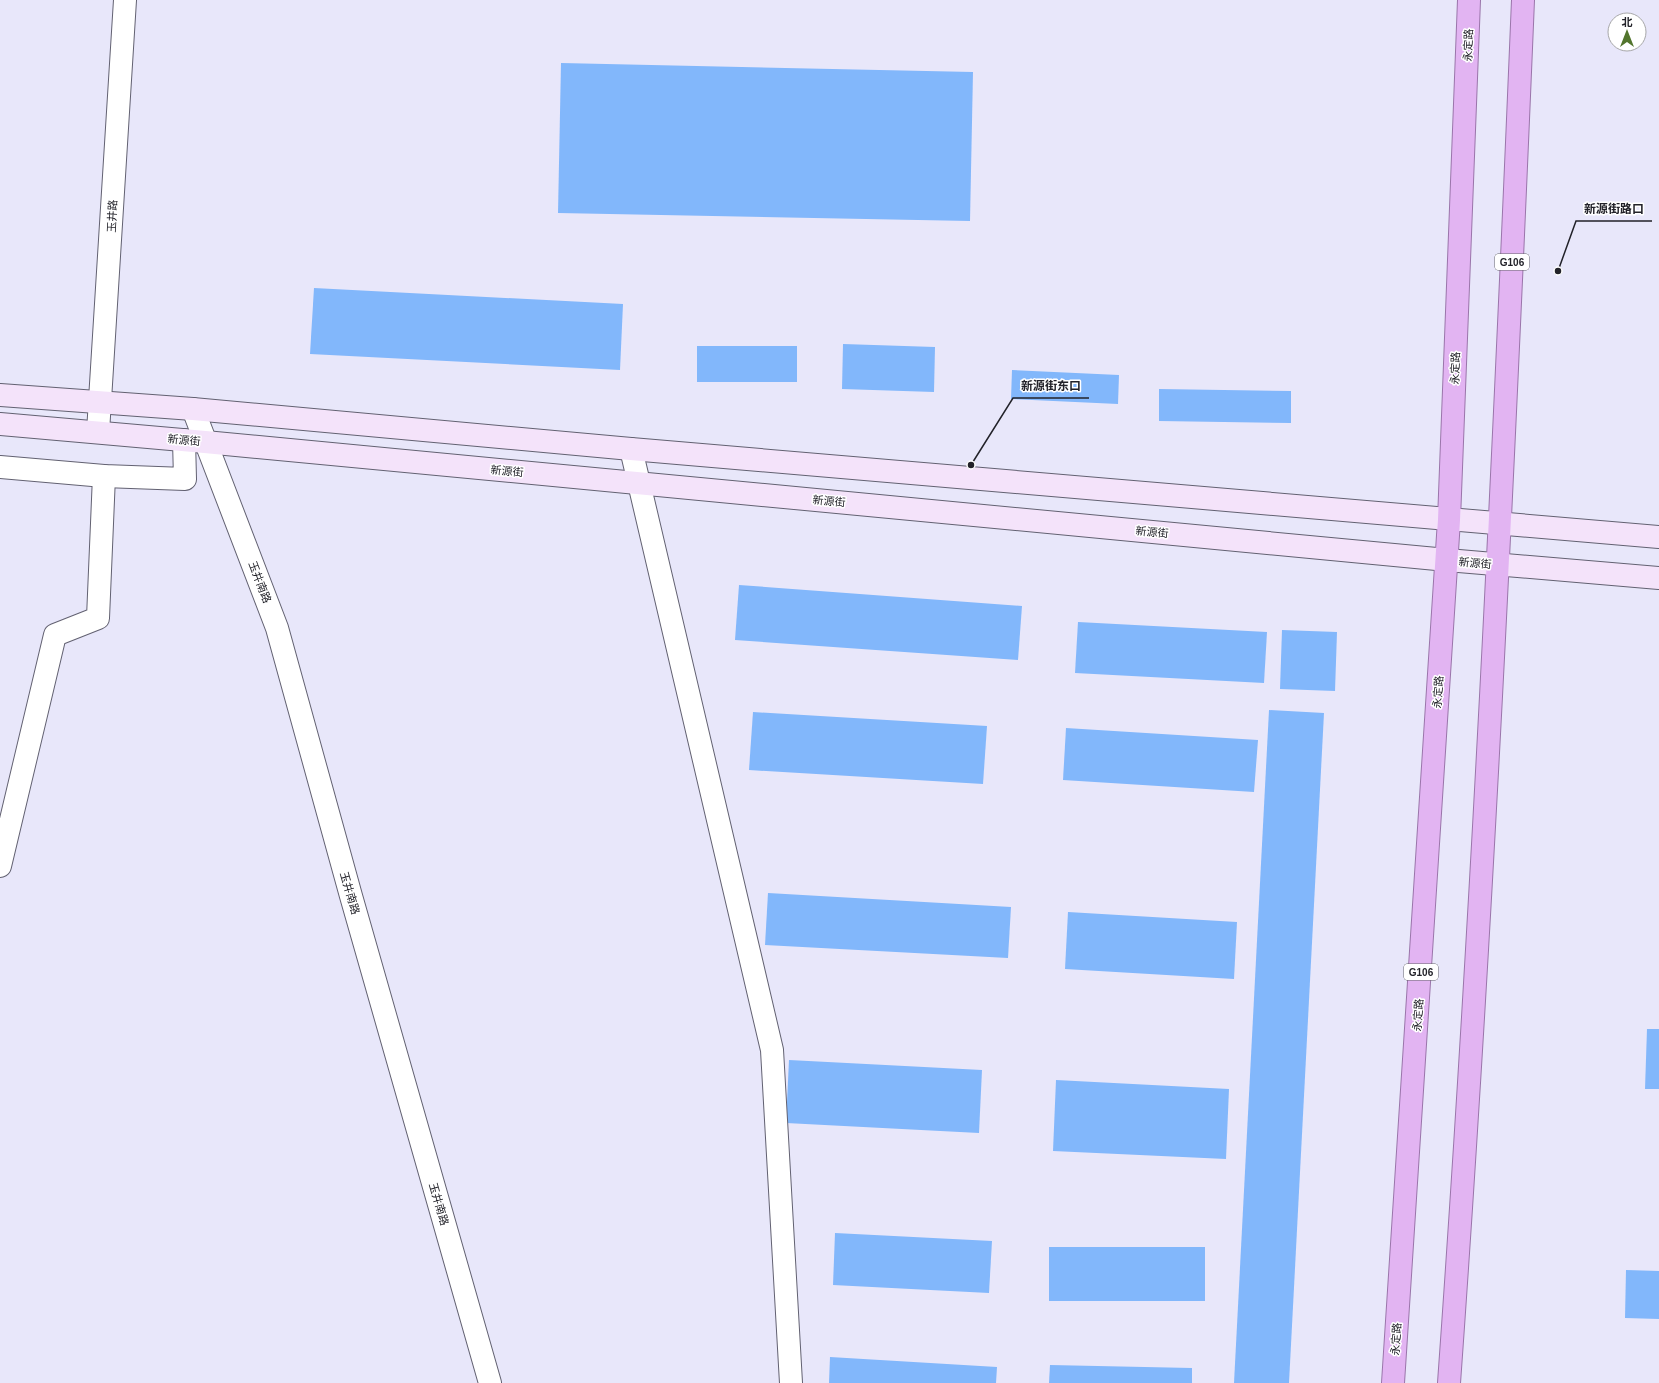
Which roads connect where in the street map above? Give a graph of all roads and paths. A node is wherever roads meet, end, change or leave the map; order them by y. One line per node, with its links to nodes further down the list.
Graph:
1 (124, 0): 5 (street, 玉井路)
2 (1470, 0): 14 (highway, 永定路 / G106)
3 (1523, 0): 15 (highway, G106)
4 (0, 395): 5 (main road)
5 (100, 403): 6 (main road); 8 (street, 玉井路)
6 (193, 409): 9 (street, 玉井南路); 10 (main road)
7 (0, 424): 8 (main road, 新源街)
8 (98, 432): 9 (main road, 新源街)
9 (195, 441): 12 (street); 13 (main road, 新源街); 21 (street, 玉井南路)
10 (631, 449): 13 (street); 14 (main road)
11 (0, 467): 12 (street)
12 (104, 476): 20 (street)
13 (639, 483): 17 (main road, 新源街); 22 (street)
14 (1449, 520): 15 (main road); 17 (highway, 永定路 / G106)
15 (1501, 524): 16 (main road); 18 (highway, G106)
16 (1659, 537)
17 (1447, 560): 18 (main road, 新源街); 23 (highway, 永定路 / G106)
18 (1499, 565): 19 (main road, 新源街); 24 (highway, G106)
19 (1659, 578)
20 (0, 866)
21 (490, 1383)
22 (791, 1383)
23 (1393, 1383)
24 (1449, 1383)

